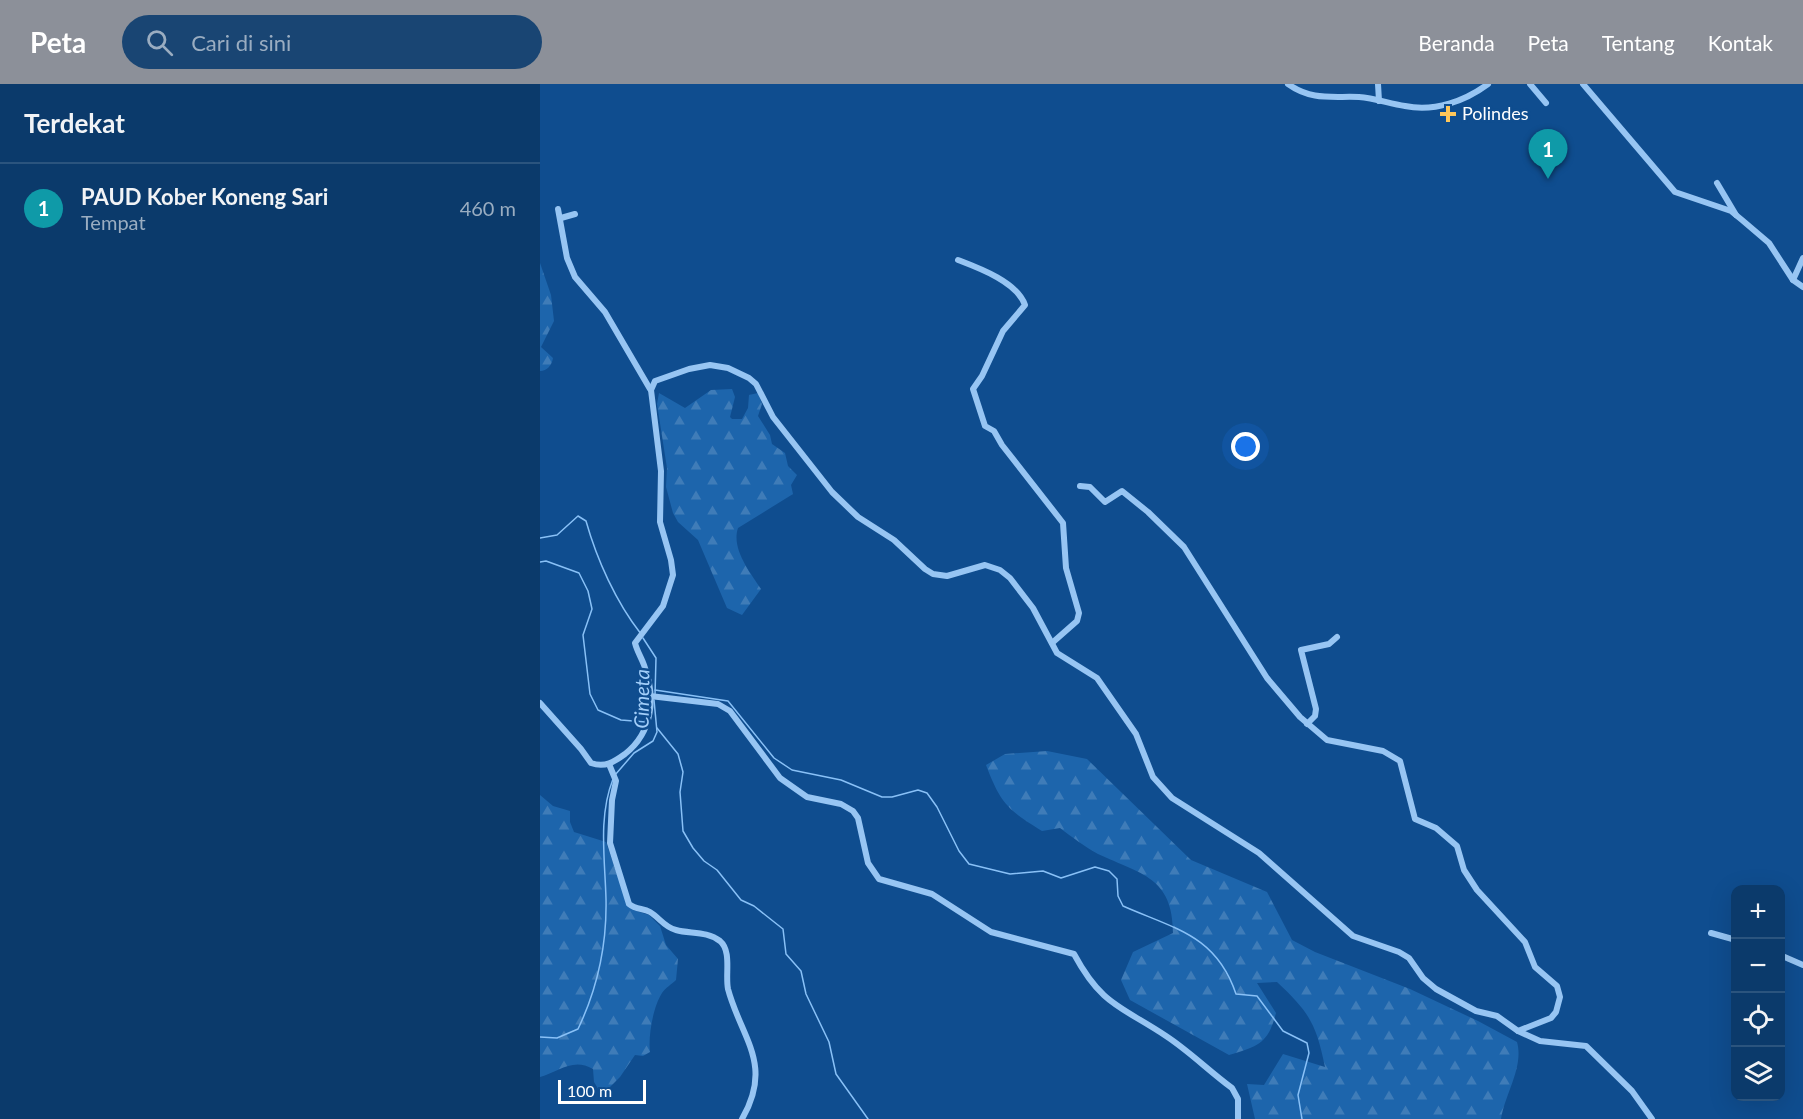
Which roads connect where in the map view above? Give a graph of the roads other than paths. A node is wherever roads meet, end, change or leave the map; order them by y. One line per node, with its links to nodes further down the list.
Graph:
1 (1288, 84): 6 (street)
2 (1378, 84): 6 (street)
3 (1488, 84): 6 (street)
4 (1530, 84): 7 (street)
5 (1583, 84): 11 (street)
6 (1379, 101)
7 (1546, 103)
8 (1717, 183): 11 (street)
9 (558, 209): 12 (street)
10 (575, 214): 12 (street)
11 (1736, 216): 15 (street)
12 (561, 218): 17 (street)
13 (1803, 258): 15 (street)
14 (958, 260): 20 (street)
15 (1793, 280): 16 (street)
16 (1803, 287)
17 (651, 390): 20 (street); 21 (street)
18 (1080, 486): 23 (street)
19 (1337, 637): 23 (street)
20 (1052, 643): 29 (street)
21 (654, 696): 24 (street); 31 (street)
22 (540, 703): 24 (street)
23 (1307, 724): 29 (street)
24 (609, 764): 30 (street)
25 (1711, 933): 26 (street)
26 (1732, 939)
27 (1785, 957): 28 (street)
28 (1803, 965)
29 (1518, 1031): 32 (street)
30 (742, 1119)
31 (1238, 1119)
32 (1652, 1119)

